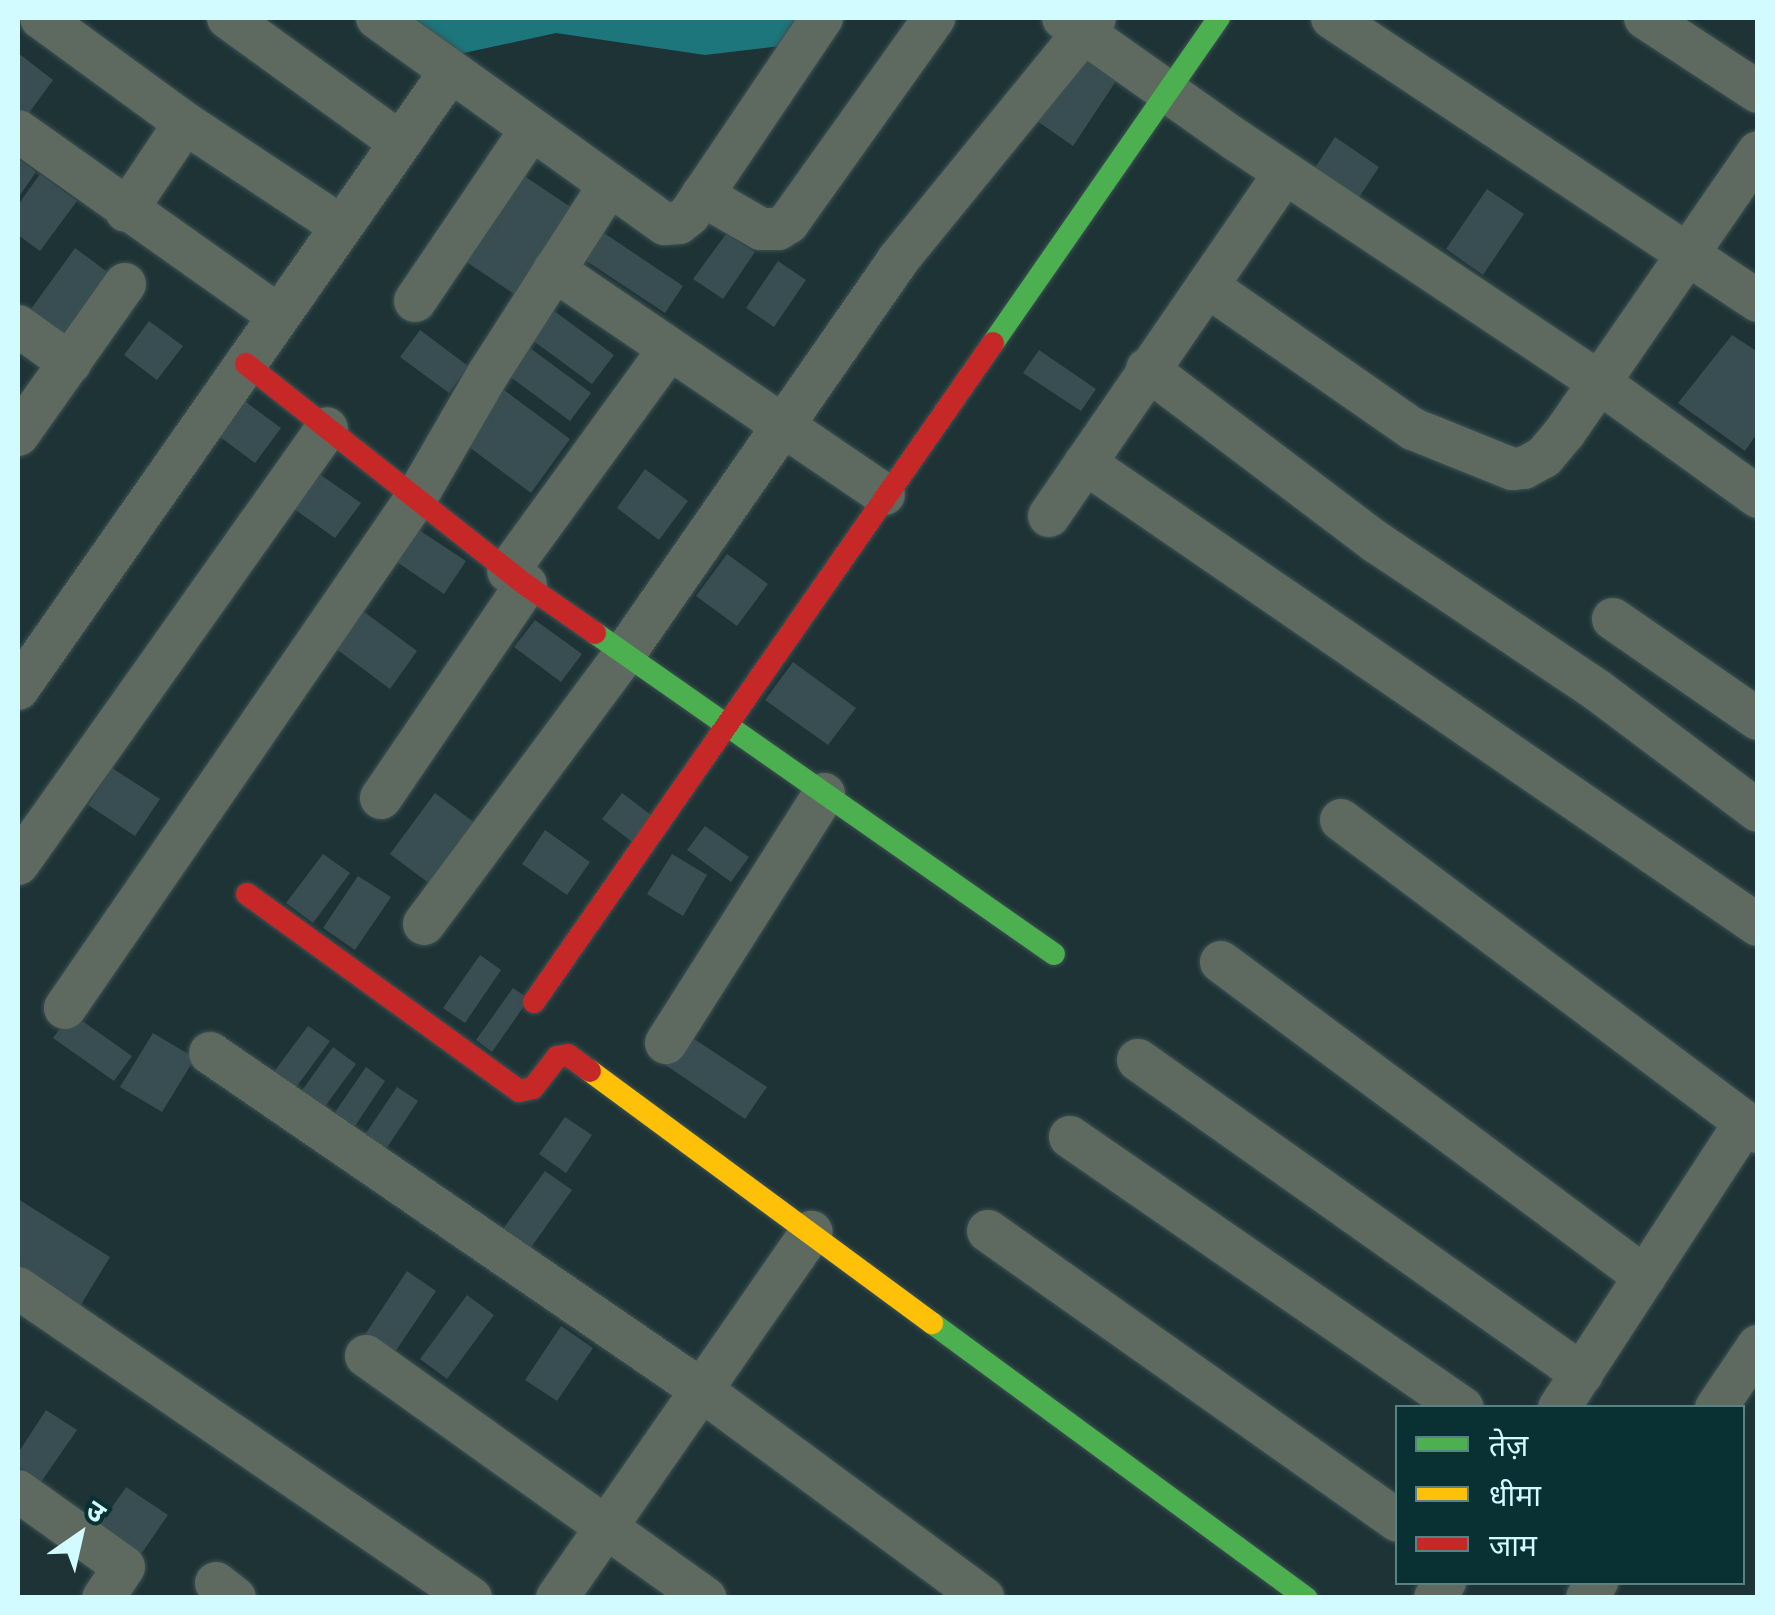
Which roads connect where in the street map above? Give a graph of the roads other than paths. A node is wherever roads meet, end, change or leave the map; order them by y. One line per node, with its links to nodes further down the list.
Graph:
1 (41, 18): 13 (street)
2 (228, 18): 16 (street)
3 (377, 18): 10 (street)
4 (822, 18): 20 (street)
5 (934, 18): 20 (street)
6 (1218, 18): 11 (street)
7 (1332, 18): 23 (street)
8 (1645, 18): 12 (street)
9 (1081, 23): 11 (street); 37 (street)
10 (450, 72): 15 (street); 16 (street)
11 (1170, 90): 17 (street); 40 (street)
12 (1758, 92)
13 (185, 123): 21 (street); 22 (street)
14 (18, 130): 21 (street)
15 (530, 131): 19 (street); 28 (street)
16 (399, 142): 22 (street)
17 (1285, 173): 26 (street); 35 (street)
18 (1751, 174): 23 (street)
19 (608, 188): 20 (street); 24 (street)
20 (702, 196)
21 (126, 211): 29 (street)
22 (339, 225): 29 (street)
23 (1684, 252): 27 (street); 35 (street)
24 (554, 270): 31 (street); 42 (street)
25 (125, 284): 32 (street)
26 (1207, 286): 34 (street); 35 (street)
27 (1758, 301)
28 (415, 302)
29 (278, 315): 33 (street)
30 (18, 326): 32 (street)
31 (669, 349): 37 (street); 44 (street)
32 (70, 363): 38 (street)
33 (246, 364): 36 (street); 47 (street)
34 (1147, 369): 39 (street); 52 (street)
35 (1600, 383): 41 (street)
36 (327, 428): 42 (street); 54 (street)
37 (782, 428): 40 (street); 46 (street)
38 (18, 435)
39 (1085, 463): 43 (street); 57 (street)
40 (884, 494): 49 (street)
41 (1758, 497)
42 (416, 498): 44 (street); 61 (street)
43 (1049, 516)
44 (517, 578): 46 (street); 51 (street)
45 (1613, 619): 48 (street)
46 (625, 653): 49 (street); 56 (street)
47 (18, 690)
48 (1758, 719)
49 (726, 727): 50 (street); 60 (street)
50 (824, 794): 58 (street); 62 (street)
51 (381, 798)
52 (1758, 811)
53 (1341, 820): 65 (street)
54 (18, 864)
55 (247, 894): 68 (street)
56 (424, 924)
57 (1758, 925)
58 (1054, 954)
59 (1221, 962): 69 (street)
60 (534, 1002)
61 (65, 1008)
62 (666, 1043)
63 (210, 1053): 73 (street)
64 (1138, 1060): 74 (street)
65 (1751, 1128): 69 (street)
66 (1070, 1138): 75 (street)
67 (988, 1231): 78 (street)
68 (812, 1232): 73 (street); 85 (street)
69 (1645, 1277): 74 (street)
70 (18, 1288): 81 (street)
71 (366, 1356): 79 (street)
72 (1755, 1356): 76 (street)
73 (700, 1389): 79 (street); 84 (street)
74 (1570, 1391)
75 (1459, 1405)
76 (1718, 1405)
77 (18, 1491): 80 (street)
78 (1395, 1519)
79 (608, 1526): 82 (street); 83 (street)
80 (103, 1598)
81 (471, 1598)
82 (557, 1598)
83 (705, 1598)
84 (982, 1598)
85 (1307, 1598)

